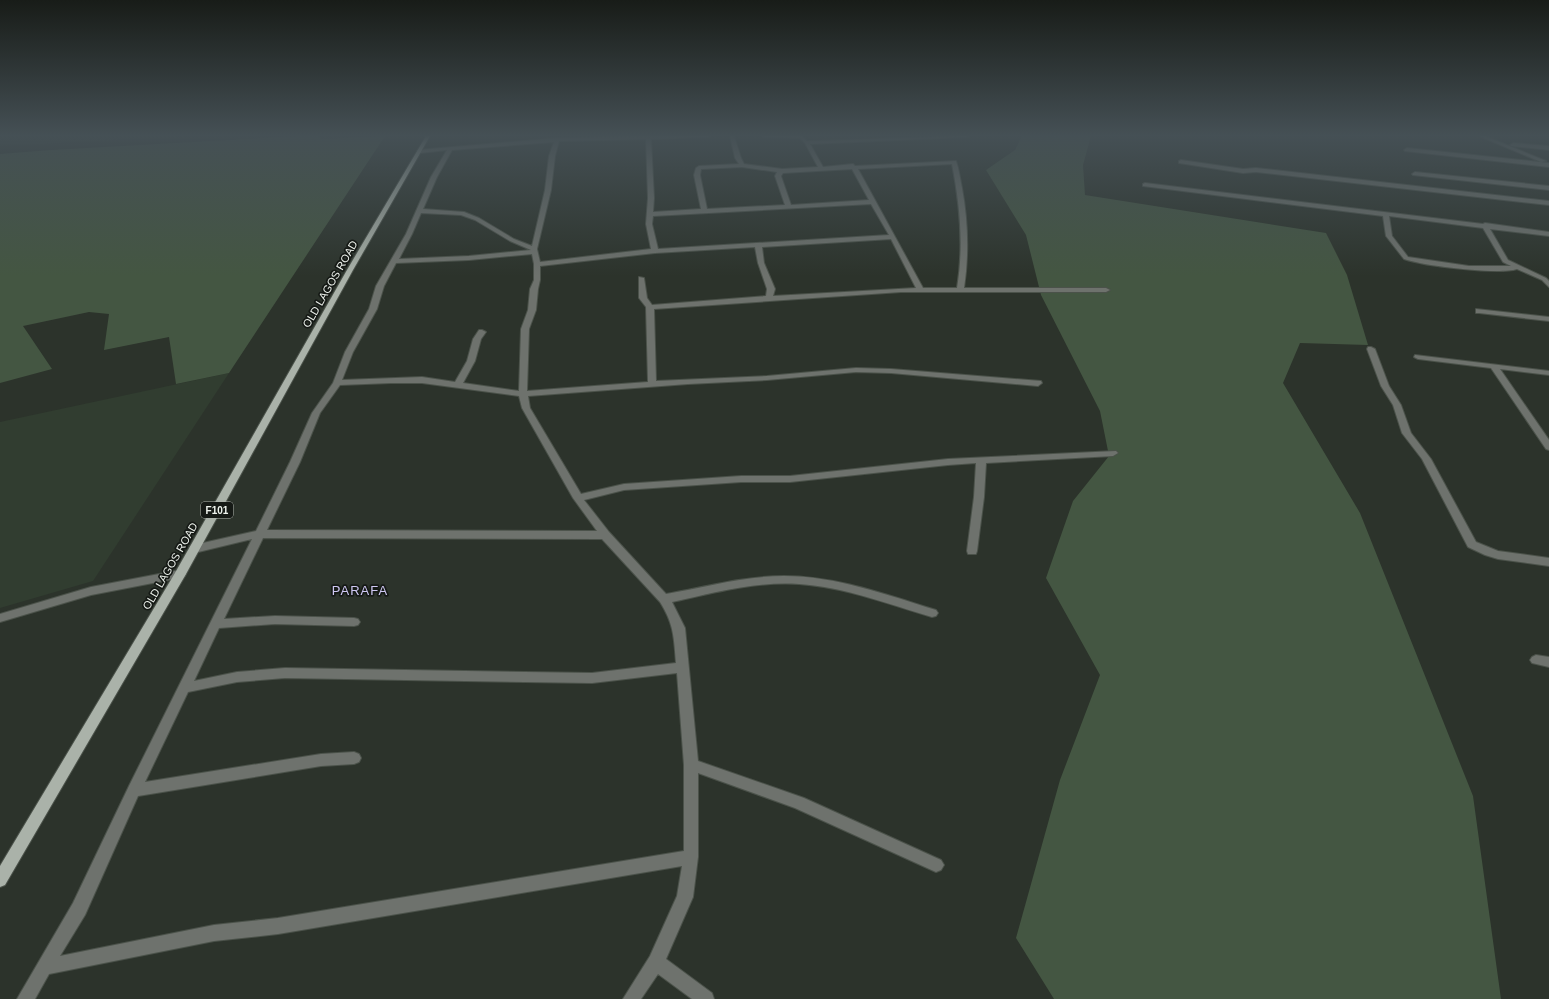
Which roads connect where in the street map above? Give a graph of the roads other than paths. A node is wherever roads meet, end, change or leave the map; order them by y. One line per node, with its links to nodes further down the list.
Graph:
1 (401, 183): 54 (main road, OLD LAGOS ROAD / F101)
2 (432, 183): 17 (street)
3 (549, 183): 24 (street)
4 (651, 183): 18 (street)
5 (699, 183): 16 (street)
6 (780, 183): 15 (street)
7 (863, 183): 13 (street)
8 (958, 183): 33 (street)
9 (1368, 183): 14 (street)
10 (1498, 183): 12 (street)
11 (1145, 185): 19 (street)
12 (1549, 188)
13 (872, 202): 15 (street); 22 (street)
14 (1549, 203)
15 (788, 207): 16 (street)
16 (704, 210): 18 (street)
17 (420, 211): 24 (street); 26 (street)
18 (650, 214): 25 (street)
19 (1386, 214): 20 (street); 28 (street)
20 (1485, 225): 21 (street); 28 (street)
21 (1549, 234)
22 (893, 237): 23 (street); 31 (street)
23 (758, 245): 25 (street); 34 (street)
24 (534, 250): 26 (street); 27 (street)
25 (655, 251): 27 (street)
26 (394, 261): 43 (street)
27 (537, 264): 47 (street)
28 (1516, 267): 30 (street)
29 (641, 278): 35 (street)
30 (1549, 285)
31 (921, 290): 33 (street); 34 (street)
32 (1106, 290): 33 (street)
33 (960, 291)
34 (769, 298): 35 (street)
35 (650, 308): 44 (street)
36 (1479, 311): 37 (street)
37 (1549, 320)
38 (482, 332): 46 (street)
39 (1371, 349): 56 (street)
40 (1418, 357): 41 (street)
41 (1494, 366): 42 (street); 48 (street)
42 (1549, 373)
43 (337, 384): 46 (street); 52 (street)
44 (652, 384): 45 (street); 47 (street)
45 (1038, 384)
46 (458, 385): 47 (street)
47 (523, 394): 51 (street)
48 (1549, 447)
49 (1113, 453): 50 (street)
50 (980, 460): 51 (street); 55 (street)
51 (578, 498): 53 (street)
52 (260, 534): 53 (street); 54 (street); 62 (street)
53 (605, 535): 58 (street)
54 (194, 549): 57 (main road, OLD LAGOS ROAD / F101)
55 (972, 551)
56 (1549, 562)
57 (180, 574): 60 (street); 72 (main road, OLD LAGOS ROAD / F101)
58 (664, 599): 59 (street); 65 (street)
59 (932, 613)
60 (0, 618)
61 (354, 622): 62 (street)
62 (216, 624): 66 (street)
63 (1536, 660): 64 (street)
64 (1549, 662)
65 (683, 667): 66 (street); 68 (street)
66 (185, 688): 69 (street)
67 (354, 758): 69 (street)
68 (691, 765): 70 (street); 71 (street)
69 (134, 790): 74 (street)
70 (691, 857): 73 (street); 74 (street)
71 (936, 865)
72 (0, 880)
73 (656, 962): 76 (street); 77 (street)
74 (44, 967): 75 (street)
75 (25, 999)
76 (631, 999)
77 (706, 999)

